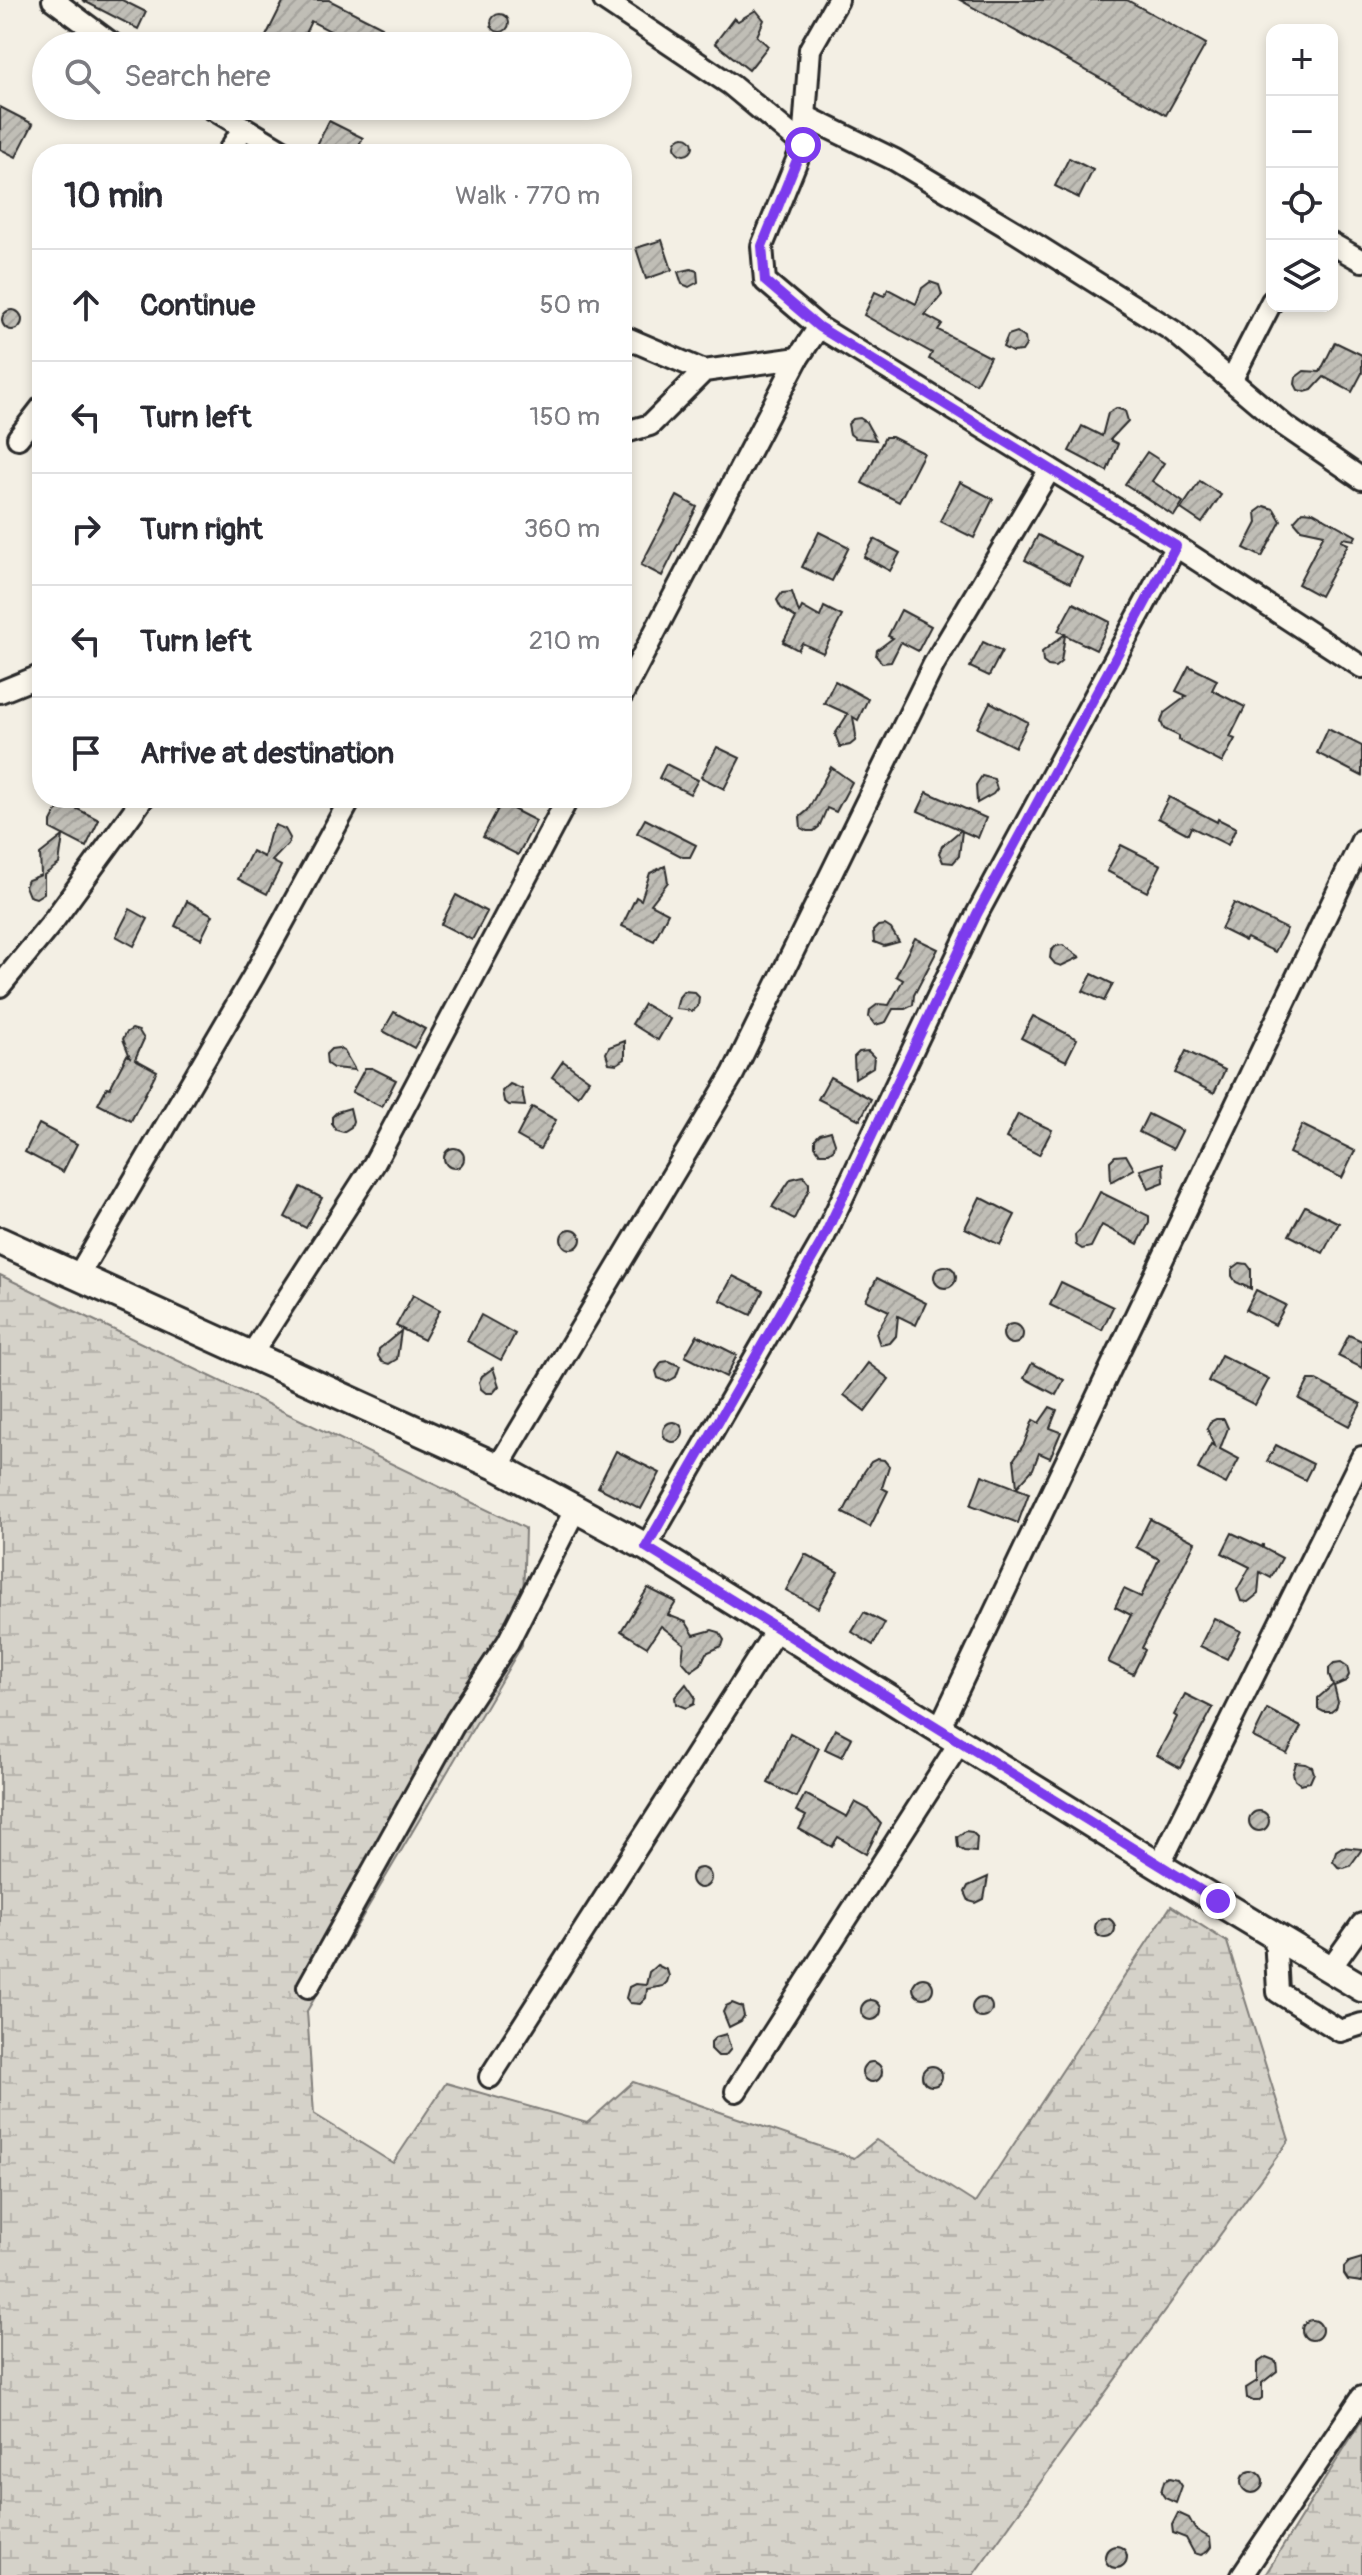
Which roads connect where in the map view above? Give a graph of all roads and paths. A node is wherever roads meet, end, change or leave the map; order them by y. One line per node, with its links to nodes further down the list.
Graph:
1 (53, 0): 4 (street)
2 (604, 0): 10 (street)
3 (838, 0): 5 (street)
4 (96, 32)
5 (807, 117): 10 (street); 18 (street)
6 (229, 120): 7 (street)
7 (243, 129): 8 (street); 9 (street)
8 (233, 144)
9 (270, 144)
10 (803, 145): 14 (street)
11 (1338, 247): 12 (street)
12 (1362, 261)
13 (1266, 312): 18 (street)
14 (819, 327): 16 (street); 22 (street)
15 (632, 340): 17 (street)
16 (798, 358): 17 (street); 26 (street)
17 (704, 371): 20 (street)
18 (1232, 379): 23 (street)
19 (32, 420): 21 (street)
20 (632, 430)
21 (18, 438)
22 (1050, 469): 24 (street); 38 (street)
23 (1362, 479)
24 (1176, 546): 25 (street); 40 (street)
25 (1362, 667)
26 (632, 676)
27 (32, 679): 28 (street)
28 (0, 692)
29 (136, 808): 33 (street)
30 (346, 808): 35 (street)
31 (563, 808): 36 (street)
32 (1362, 840): 42 (street)
33 (0, 986)
34 (0, 1241): 35 (main road)
35 (78, 1276): 36 (main road)
36 (251, 1355): 38 (main road)
37 (1362, 1457): 43 (street)
38 (498, 1467): 39 (main road)
39 (576, 1508): 40 (main road); 47 (street)
40 (646, 1547): 41 (main road)
41 (776, 1630): 42 (main road); 50 (street)
42 (950, 1736): 43 (main road); 51 (street)
43 (1159, 1866): 45 (main road)
44 (1362, 1924): 46 (street)
45 (1275, 1935): 46 (main road); 49 (street)
46 (1330, 1969): 48 (main road)
47 (308, 1987)
48 (1362, 1988)
49 (1362, 2024)
50 (490, 2077)
51 (736, 2091)
52 (1362, 2397): 53 (street)
53 (1242, 2575)

